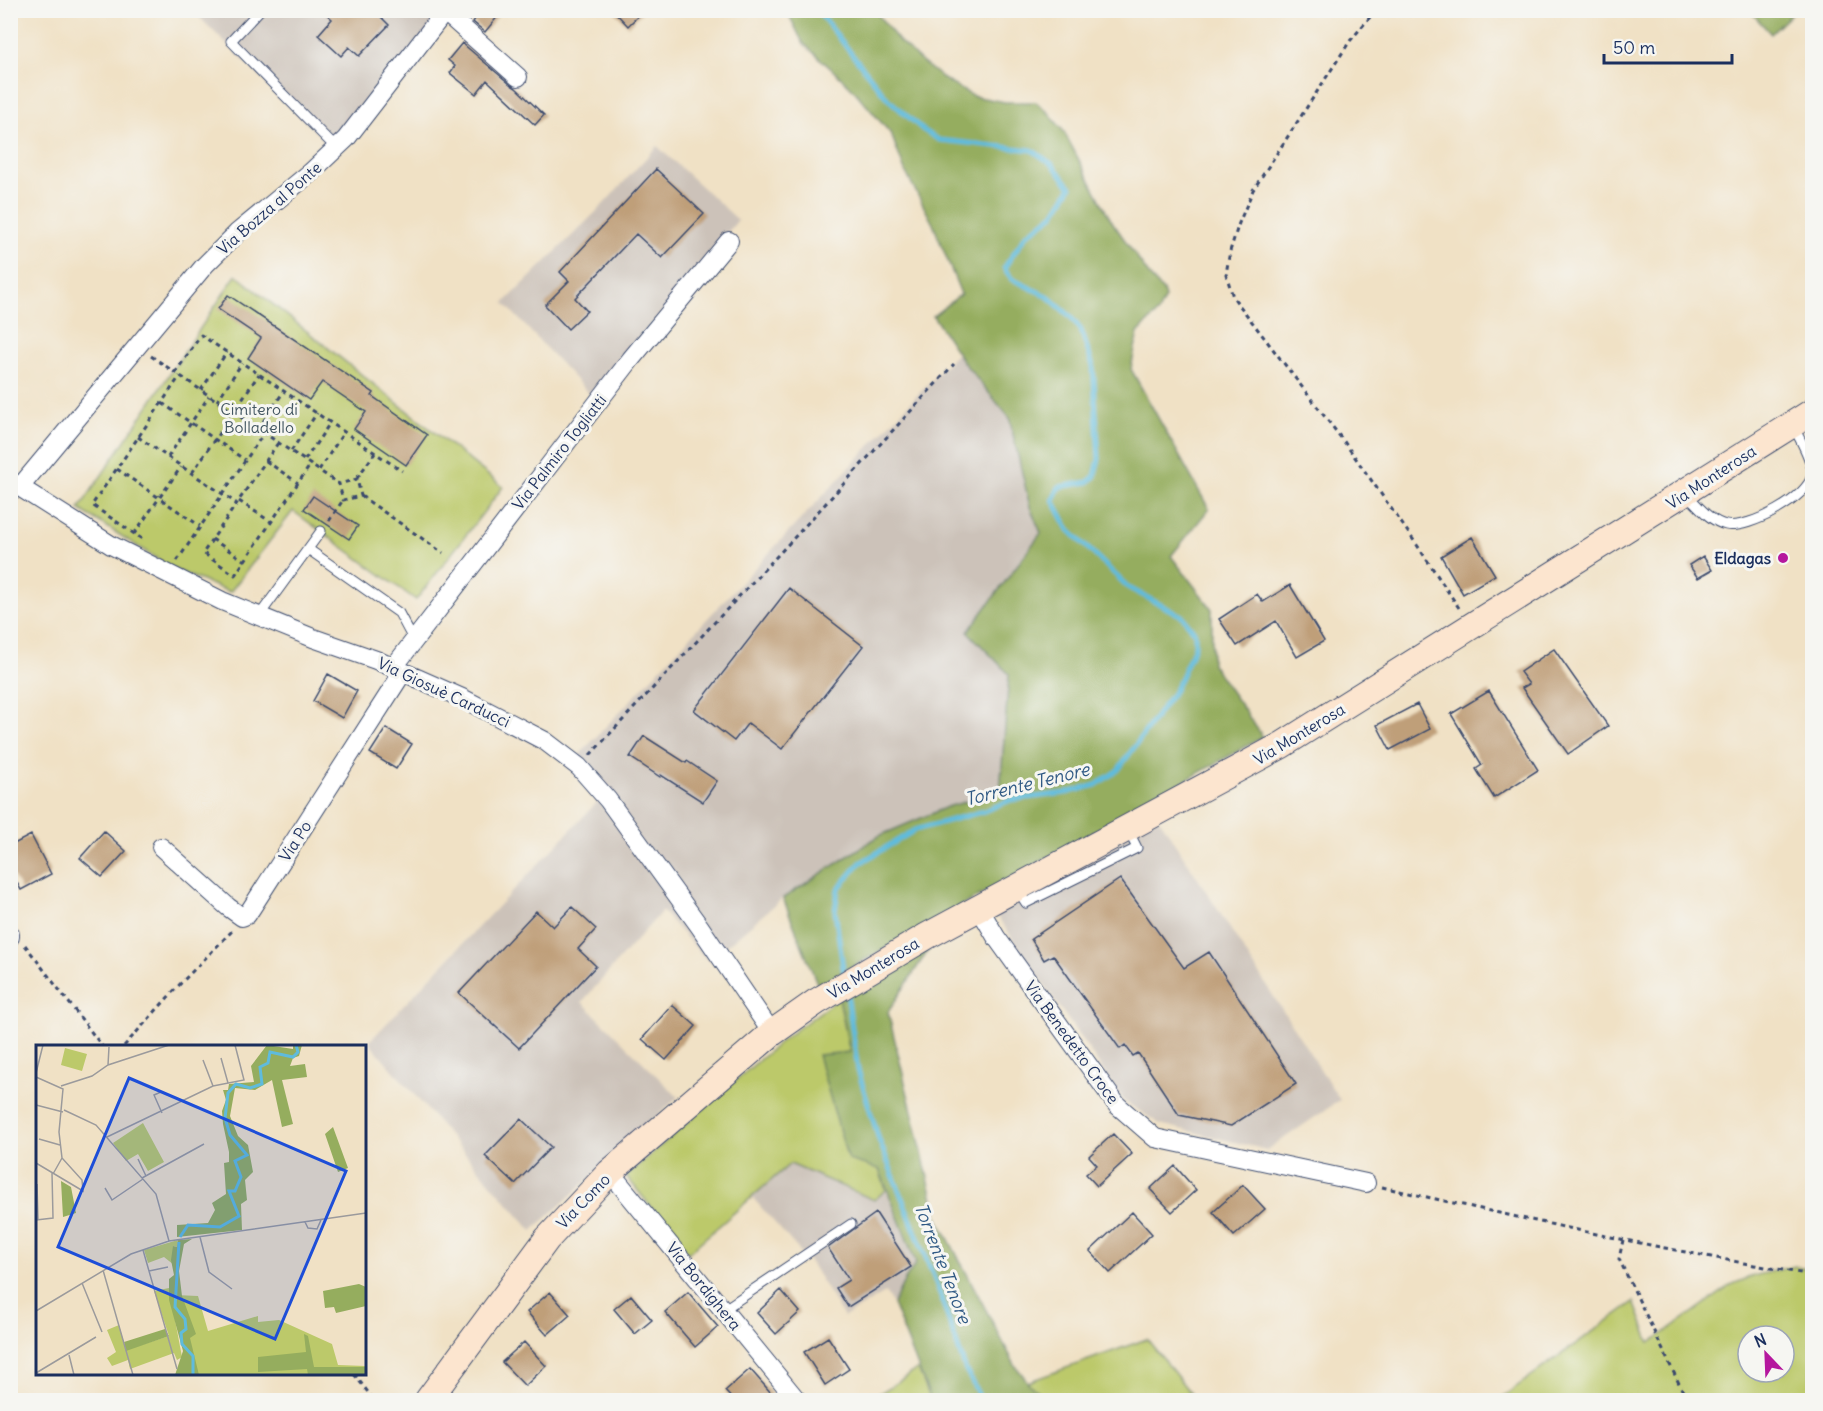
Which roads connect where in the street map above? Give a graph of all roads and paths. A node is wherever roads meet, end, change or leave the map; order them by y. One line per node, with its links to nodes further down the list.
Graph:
1 (260, 10): 5 (lane)
2 (1376, 10): 63 (path)
3 (445, 11): 4 (street); 5 (street, Via Bozza al Ponte)
4 (518, 77)
5 (336, 148): 7 (street, Via Bozza al Ponte)
6 (729, 241): 64 (street, Via Palmiro Togliatti)
7 (137, 347): 11 (path); 44 (street, Via Bozza al Ponte)
8 (226, 352): 9 (path); 11 (path); 14 (path)
9 (242, 363): 12 (path); 17 (path)
10 (954, 364): 66 (path)
11 (175, 373): 13 (path)
12 (259, 374): 15 (path); 19 (path)
13 (180, 376): 14 (path); 18 (path)
14 (201, 390): 16 (path)
15 (284, 391): 20 (path); 24 (path)
16 (209, 396): 17 (path); 22 (path)
17 (217, 401): 19 (path)
18 (162, 403): 22 (path); 27 (path)
19 (233, 412): 24 (path); 28 (path)
20 (317, 413): 23 (path); 30 (path)
21 (1803, 418): 46 (main road, Via Monterosa); 46 (lane)
22 (191, 423): 28 (path); 32 (path)
23 (330, 423): 25 (path); 34 (path)
24 (258, 429): 26 (path)
25 (344, 432): 31 (path); 39 (path)
26 (264, 433): 29 (path); 33 (path)
27 (138, 437): 32 (path); 38 (path)
28 (215, 439): 33 (path); 41 (path)
29 (278, 442): 30 (path); 35 (path)
30 (291, 451): 34 (path)
31 (375, 453): 40 (path); 42 (path)
32 (168, 457): 37 (path)
33 (245, 460): 47 (path)
34 (305, 460): 36 (path)
35 (266, 461): 43 (path); 51 (path)
36 (310, 464): 39 (path); 43 (path)
37 (181, 466): 41 (path); 49 (path)
38 (117, 469): 49 (path); 55 (path)
39 (319, 470): 45 (path)
40 (402, 471)
41 (192, 473): 47 (path)
42 (357, 479): 45 (path); 48 (path)
43 (298, 483): 52 (path)
44 (15, 484): 62 (street, Via Giosuè Carducci)
45 (339, 484): 50 (path)
46 (1685, 493): 63 (main road, Via Monterosa)
47 (222, 494): 51 (path); 53 (path)
48 (361, 496): 50 (path); 59 (path)
49 (159, 498): 53 (path); 55 (path)
50 (343, 500): 54 (path)
51 (238, 502): 52 (path); 56 (path)
52 (271, 522): 60 (path)
53 (200, 526): 61 (path)
54 (321, 531): 58 (lane)
55 (134, 534): 57 (path)
56 (212, 539): 60 (path); 60 (path)
57 (143, 540)
58 (308, 549): 62 (lane); 64 (lane)
59 (443, 553)
60 (245, 561)
61 (176, 562)
62 (259, 616): 65 (street, Via Giosuè Carducci)
63 (1472, 628): 68 (main road, Via Monterosa)
64 (414, 641): 65 (street, Via Palmiro Togliatti)
65 (398, 670): 66 (street, Via Giosuè Carducci); 69 (street, Via Po)
66 (579, 767): 71 (street, Via Giosuè Carducci)
67 (161, 847): 69 (street)
68 (979, 908): 71 (main road, Via Monterosa); 75 (street, Via Benedetto Croce)
69 (247, 915): 73 (path)
70 (11, 936): 72 (path)
71 (772, 1033): 74 (main road, Via Como)
72 (100, 1045)
73 (126, 1045)
74 (610, 1172): 79 (street, Via Bordighera); 82 (main road, Via Como)
75 (1366, 1184): 77 (path)
76 (851, 1224): 79 (lane)
77 (1623, 1240): 78 (path); 84 (path)
78 (1812, 1275)
79 (723, 1310): 83 (street, Via Bordighera)
80 (355, 1375): 81 (path)
81 (374, 1401)
82 (428, 1401)
83 (797, 1401)
84 (1687, 1401)

